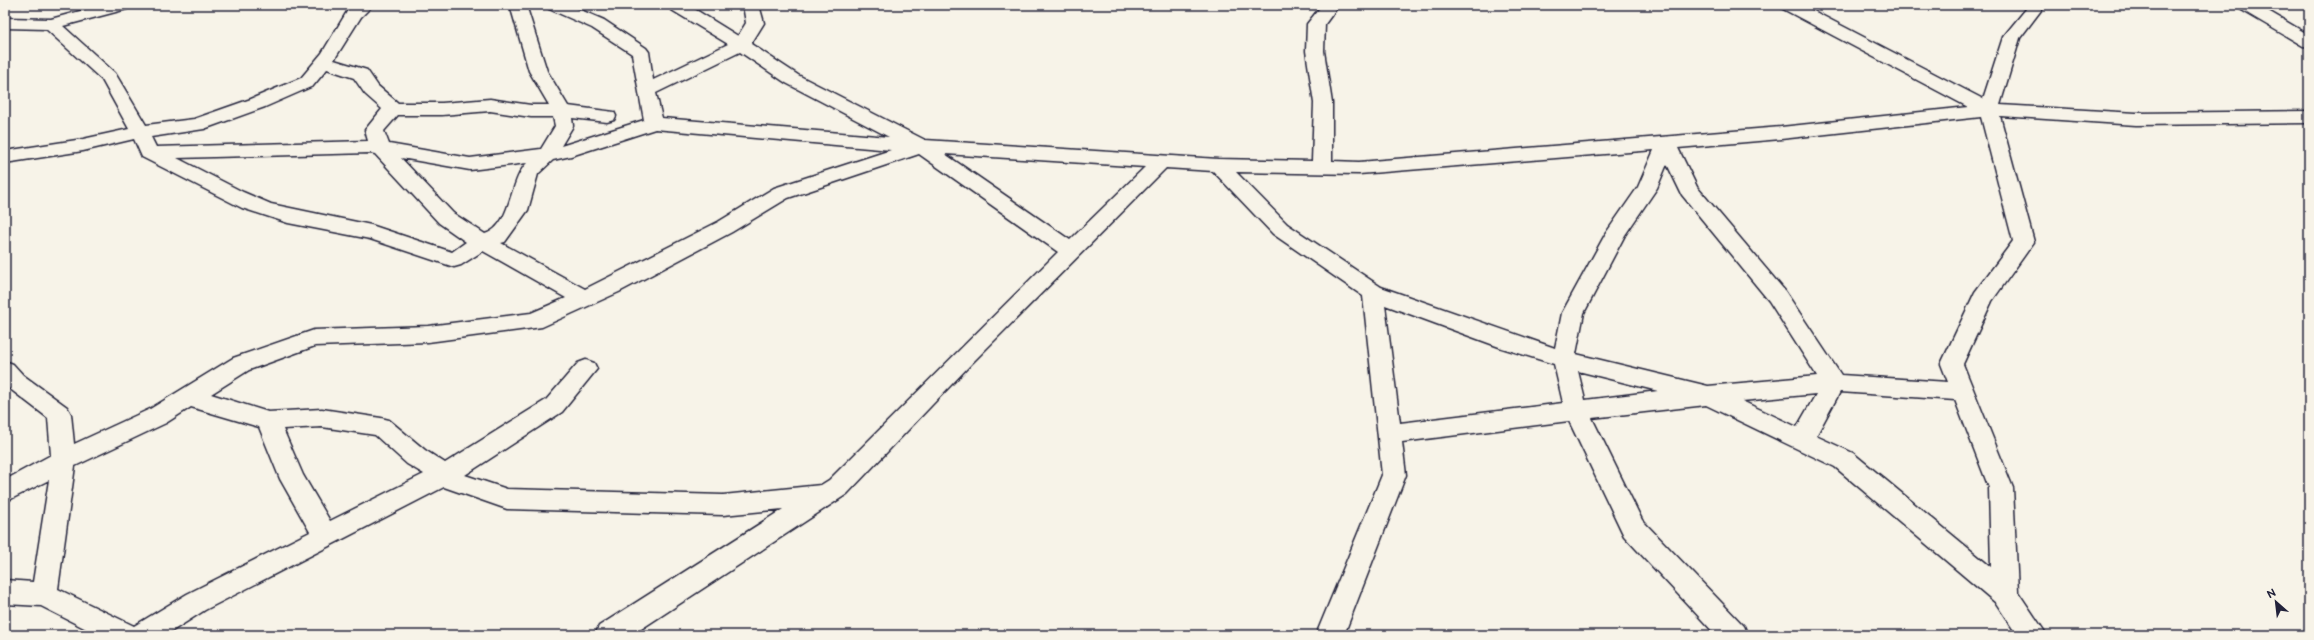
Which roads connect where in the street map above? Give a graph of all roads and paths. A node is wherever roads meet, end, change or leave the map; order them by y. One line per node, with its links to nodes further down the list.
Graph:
1 (121, 5): 12 (street)
2 (365, 5): 15 (street)
3 (518, 5): 19 (street)
4 (555, 5): 16 (street)
5 (676, 5): 14 (street)
6 (751, 5): 14 (street)
7 (1331, 5): 32 (street)
8 (1789, 5): 18 (street)
9 (2034, 5): 18 (street)
10 (2246, 5): 13 (street)
11 (5, 23): 12 (street)
12 (51, 24): 23 (street)
13 (2309, 42)
14 (741, 45): 16 (street); 25 (street)
15 (323, 62): 17 (street); 23 (street)
16 (646, 91): 22 (street)
17 (393, 109): 19 (street); 26 (street)
18 (1989, 110): 21 (street); 24 (street); 41 (street)
19 (562, 111): 20 (street); 28 (street)
20 (607, 116)
21 (2309, 117)
22 (654, 123): 25 (street); 28 (street)
23 (140, 132): 27 (street); 29 (street)
24 (1666, 143): 32 (street); 37 (street); 40 (street)
25 (921, 146): 30 (street); 34 (street); 36 (street)
26 (381, 149): 27 (street); 28 (street); 33 (street)
27 (149, 153): 33 (street)
28 (548, 154): 33 (street)
29 (5, 157)
30 (1161, 162): 31 (street); 34 (street)
31 (1218, 165): 32 (street); 35 (street)
32 (1322, 168)
33 (481, 242): 36 (street)
34 (1071, 251): 51 (street)
35 (1373, 292): 37 (street); 46 (street)
36 (585, 299): 43 (street)
37 (1564, 359): 42 (street); 44 (street)
38 (586, 369): 49 (street)
39 (5, 370): 48 (street)
40 (1834, 383): 41 (street); 42 (street); 47 (street)
41 (1963, 392): 55 (street)
42 (1708, 395): 44 (street); 47 (street)
43 (189, 397): 45 (street); 48 (street)
44 (1576, 410): 46 (street); 60 (street)
45 (268, 421): 49 (street); 52 (street)
46 (1390, 434): 59 (street)
47 (1802, 440): 55 (street)
48 (64, 460): 50 (street); 54 (street)
49 (445, 475): 51 (street); 52 (street)
50 (5, 492)
51 (827, 494): 58 (street)
52 (325, 535): 57 (street)
53 (5, 592): 54 (street)
54 (44, 595): 56 (street)
55 (2005, 595): 61 (street)
56 (125, 635)
57 (143, 635)
58 (609, 635)
59 (1330, 635)
60 (1734, 635)
61 (2033, 635)

